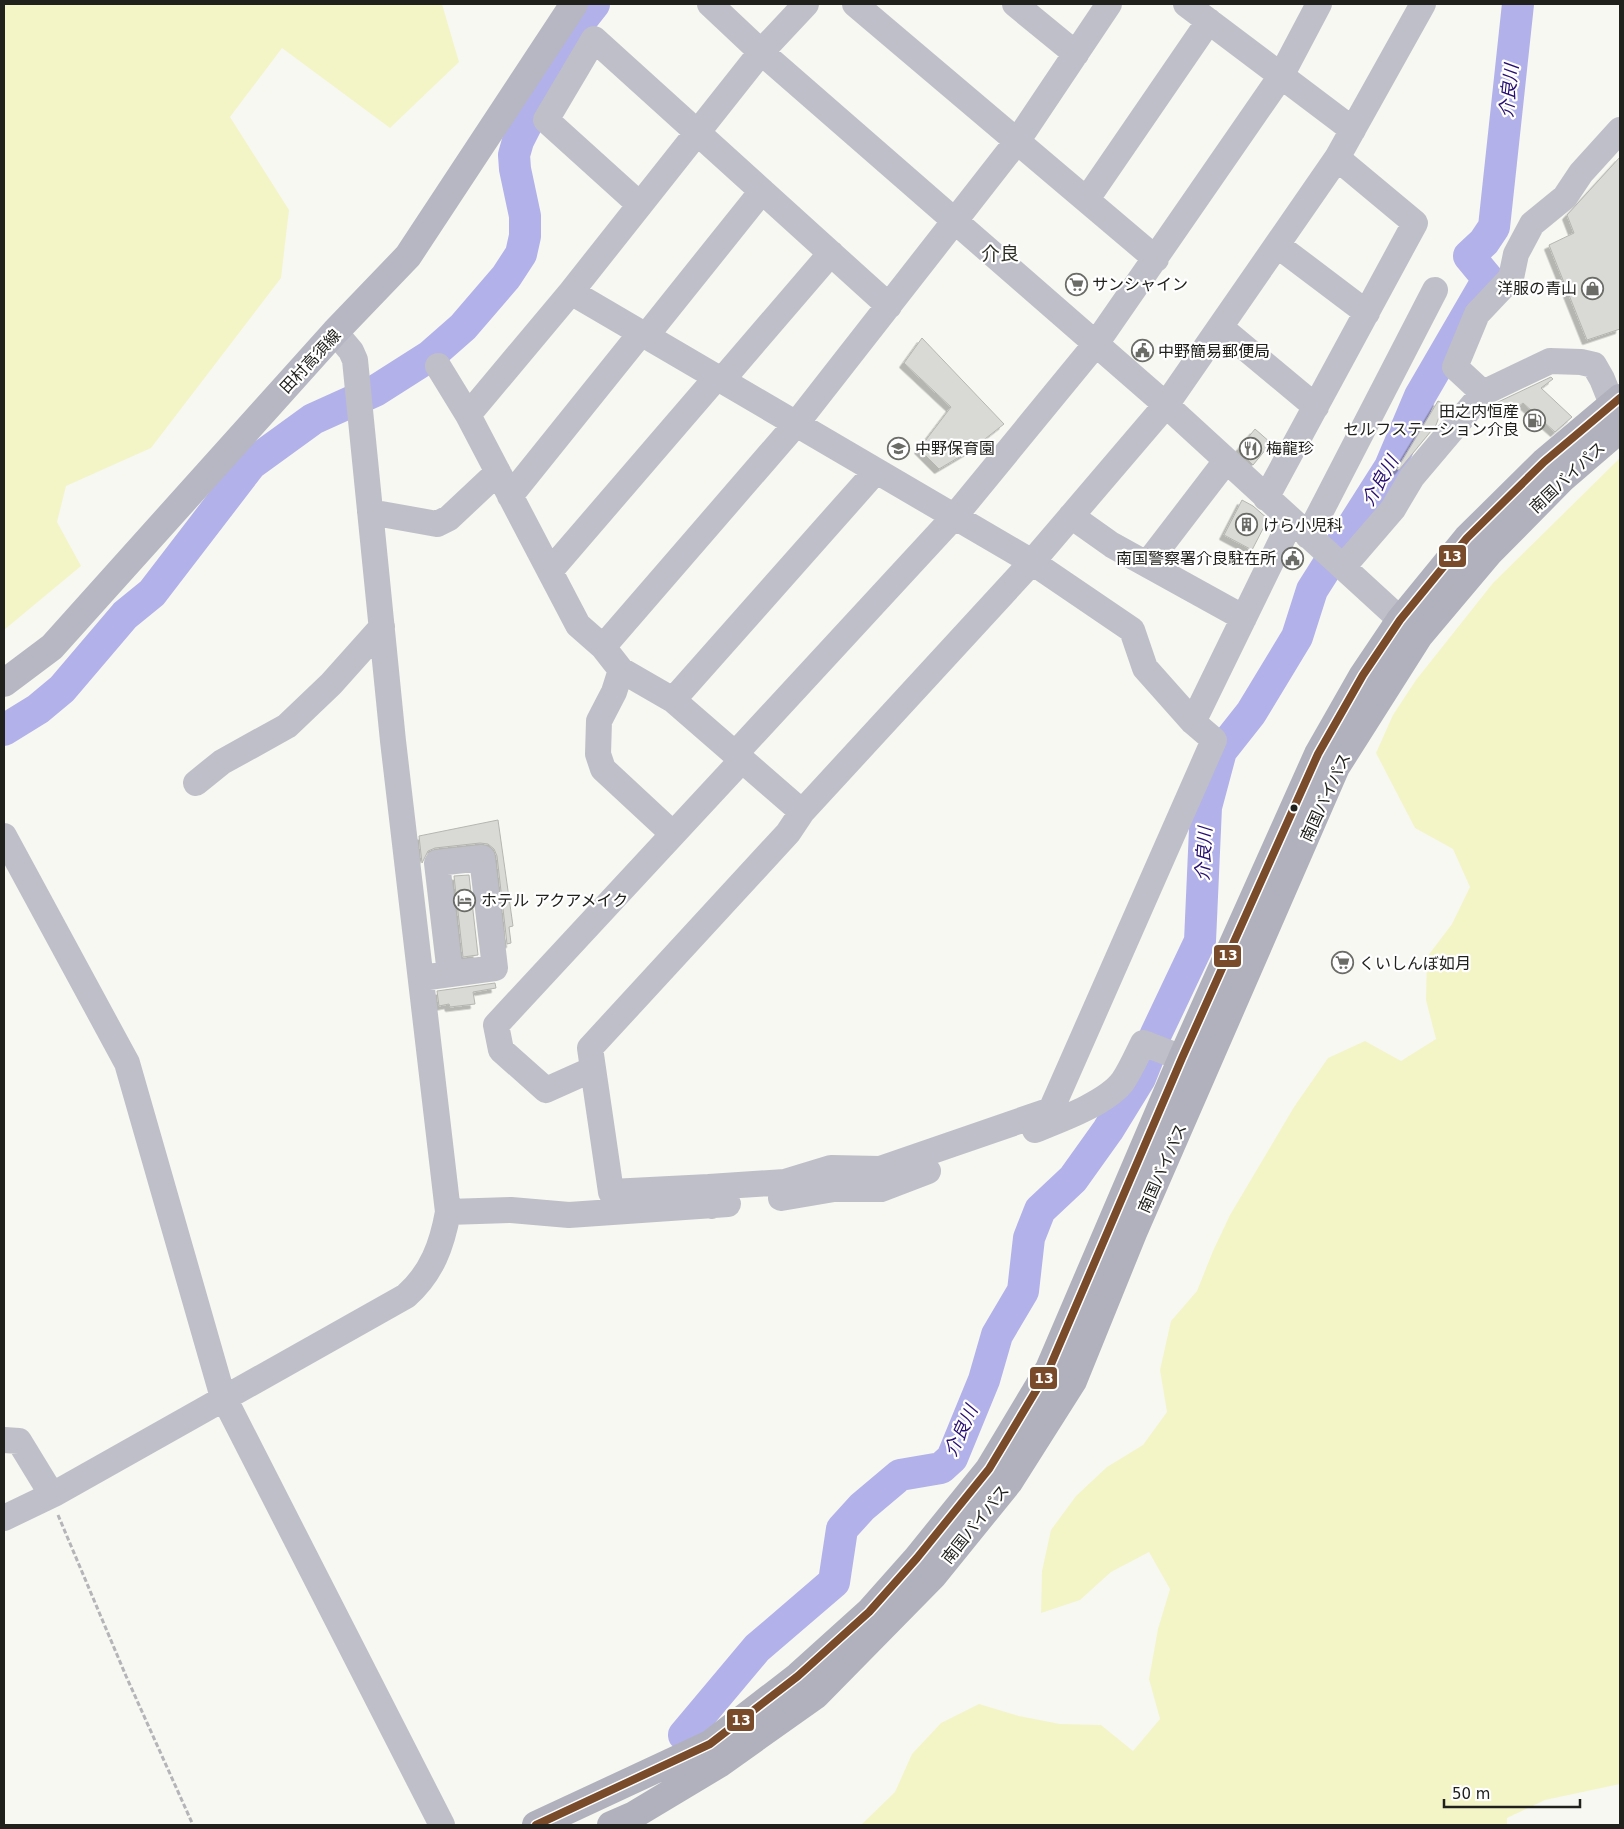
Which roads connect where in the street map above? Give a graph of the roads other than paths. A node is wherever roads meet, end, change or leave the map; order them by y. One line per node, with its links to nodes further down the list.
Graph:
1 (574, 4): 31 (main road, 田村高須線)
2 (710, 4): 11 (street)
3 (806, 4): 11 (street)
4 (855, 4): 17 (street)
5 (1015, 4): 12 (street)
6 (1110, 4): 12 (street)
7 (1186, 4): 10 (street)
8 (1318, 4): 13 (street)
9 (1423, 4): 14 (street)
10 (1209, 21): 13 (street); 20 (street)
11 (761, 52): 16 (street); 22 (street)
12 (1076, 54): 17 (street)
13 (1281, 76): 14 (street); 25 (street)
14 (1352, 130): 18 (street)
15 (1620, 130): 36 (street)
16 (698, 132): 19 (street); 21 (street); 21 (street)
17 (1018, 140): 20 (street); 22 (street)
18 (1337, 158): 23 (street); 29 (street)
19 (762, 190): 24 (street); 32 (street)
20 (1087, 199): 25 (street)
21 (640, 205): 27 (street)
22 (955, 221): 28 (street); 33 (street)
23 (1277, 245): 29 (street); 30 (street)
24 (831, 253): 28 (street); 35 (street)
25 (1156, 259): 33 (street)
26 (1435, 290): 50 (street)
27 (570, 292): 32 (street); 40 (street)
28 (889, 306): 41 (street)
29 (1367, 313): 38 (street)
30 (1220, 326): 37 (street); 38 (street)
31 (335, 332): 47 (street); 59 (main road, 田村高須線)
32 (644, 335): 35 (street); 45 (street)
33 (1095, 345): 37 (street); 49 (street)
34 (438, 366): 40 (street)
35 (719, 379): 41 (street); 53 (street)
36 (1482, 393): 39 (street); 50 (street)
37 (1166, 405): 42 (street); 48 (street)
38 (1316, 406): 46 (street)
39 (1618, 414): 56 (highway, 南国バイパス)
40 (468, 415): 44 (street)
41 (796, 424): 43 (street); 57 (street)
42 (1226, 461): 46 (street); 52 (street)
43 (876, 471): 49 (street); 60 (street)
44 (498, 472): 45 (street); 47 (street)
45 (510, 496): 53 (street)
46 (1266, 498): 50 (street)
47 (370, 512): 55 (street)
48 (1071, 516): 51 (street); 52 (street)
49 (954, 517): 51 (street); 62 (street)
50 (1320, 547): 54 (street); 56 (street)
51 (1032, 562): 61 (street); 64 (street)
52 (1147, 564): 54 (street)
53 (550, 571): 57 (street)
54 (1244, 618): 61 (street)
55 (382, 627): 63 (street); 68 (street)
56 (1410, 628): 69 (highway, 南国バイパス); 79 (highway, 南国バイパス)
57 (603, 647): 58 (street)
58 (621, 670): 60 (street); 65 (street)
59 (4, 683)
60 (673, 700): 62 (street)
61 (1193, 722): 71 (street)
62 (738, 757): 64 (street); 65 (street)
63 (196, 783)
64 (802, 812): 70 (street)
65 (673, 834): 70 (street)
66 (4, 836): 73 (street)
67 (450, 974): 68 (street)
68 (421, 978): 72 (street)
69 (1182, 1058): 71 (street); 78 (highway, 南国バイパス)
70 (593, 1069): 71 (street)
71 (710, 1196): 72 (street)
72 (448, 1212): 73 (street)
73 (224, 1398): 75 (street); 77 (street)
74 (4, 1440): 75 (street)
75 (50, 1496): 76 (street)
76 (4, 1518)
77 (442, 1825)
78 (536, 1825)
79 (611, 1825)

